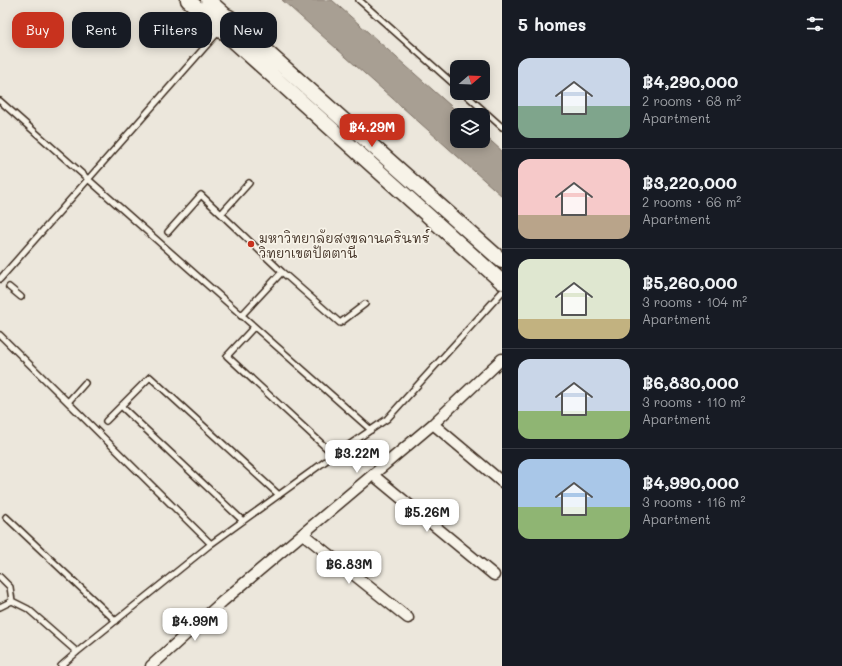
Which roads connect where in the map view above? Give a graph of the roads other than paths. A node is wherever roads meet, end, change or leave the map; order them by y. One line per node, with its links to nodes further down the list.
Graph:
1 (188, 0): 5 (main road)
2 (208, 0): 4 (main road)
3 (359, 0): 9 (lane)
4 (220, 19)
5 (220, 22)
6 (220, 30): 13 (lane)
7 (242, 48): 20 (main road)
8 (251, 48): 17 (main road)
9 (450, 81)
10 (472, 100): 12 (lane)
11 (0, 101): 13 (lane)
12 (502, 127)
13 (88, 179): 19 (lane); 25 (lane)
14 (248, 183): 15 (lane)
15 (221, 214): 16 (lane); 18 (lane)
16 (168, 232)
17 (502, 261)
18 (282, 272): 24 (lane); 25 (lane)
19 (1, 280)
20 (502, 282)
21 (10, 287): 23 (lane)
22 (502, 292): 34 (lane)
23 (21, 298)
24 (365, 304)
25 (241, 316): 26 (lane)
26 (254, 327): 34 (lane); 35 (lane)
27 (0, 335): 30 (lane)
28 (501, 363): 33 (street)
29 (85, 383): 30 (lane)
30 (68, 402): 42 (lane)
31 (121, 406): 32 (lane); 38 (lane); 40 (lane)
32 (106, 421)
33 (433, 424): 36 (street); 37 (street)
34 (371, 430): 35 (lane)
35 (334, 455): 38 (lane)
36 (373, 474): 41 (street); 43 (street)
37 (502, 482)
38 (279, 495): 40 (lane)
39 (6, 517): 48 (lane)
40 (243, 521): 42 (lane)
41 (303, 534): 47 (street); 51 (street)
42 (211, 544): 48 (lane)
43 (494, 575)
44 (0, 577): 45 (lane)
45 (12, 602): 46 (lane); 49 (lane)
46 (0, 607)
47 (408, 618)
48 (116, 621): 49 (lane)
49 (77, 652): 50 (lane)
50 (61, 666)
51 (151, 666)

